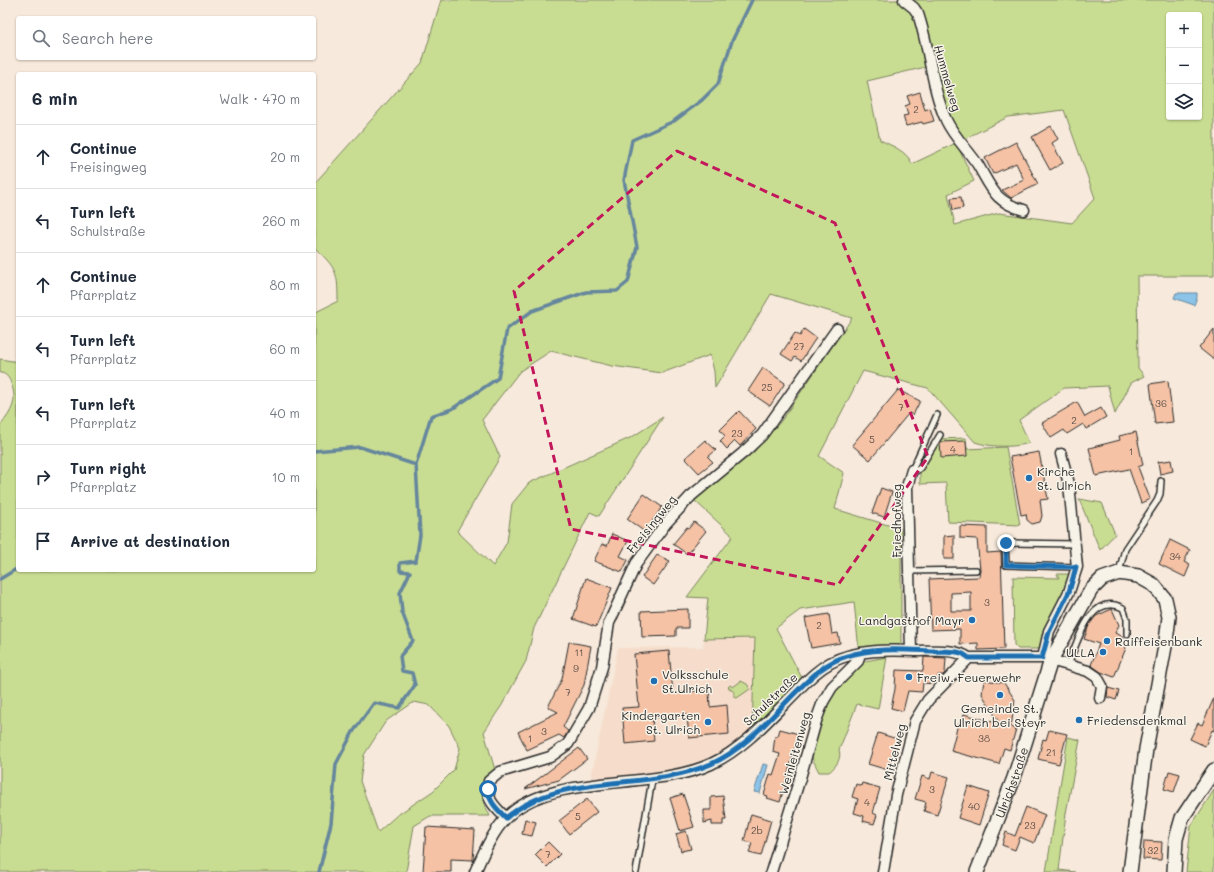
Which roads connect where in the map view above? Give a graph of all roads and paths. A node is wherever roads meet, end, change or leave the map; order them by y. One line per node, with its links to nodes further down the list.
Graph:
1 (904, 0): 2 (street, Hummelweg)
2 (1024, 210)
3 (837, 329): 23 (street, Freisingweg)
4 (937, 415): 7 (lane)
5 (940, 435): 7 (lane, Friedhofweg)
6 (1061, 454): 9 (street)
7 (912, 470): 12 (street, Friedhofweg)
8 (1161, 481): 13 (lane)
9 (1076, 544): 10 (street); 10 (lane)
10 (1076, 567): 18 (street)
11 (976, 570): 12 (lane, Friedhofweg)
12 (909, 572): 15 (street, Friedhofweg)
13 (1119, 573): 18 (street, Ulrichstraße); 29 (street)
14 (1127, 634): 19 (lane)
15 (911, 651): 16 (street, Schulstraße); 17 (street, Schulstraße)
16 (860, 653): 22 (street, Schulstraße); 26 (street, Weinleitenweg)
17 (969, 658): 18 (street, Schulstraße); 27 (street, Mittelweg)
18 (1047, 659): 19 (street, Schulstraße); 28 (street, Ulrichstraße)
19 (1068, 665): 20 (street, Schulstraße)
20 (1100, 698)
21 (1214, 770): 30 (street)
22 (652, 780): 23 (street, Schulstraße); 25 (lane)
23 (506, 818): 24 (street, Schulstraße)
24 (475, 872)
25 (636, 872)
26 (771, 872)
27 (884, 872)
28 (977, 872)
29 (1130, 872)
30 (1174, 872)

